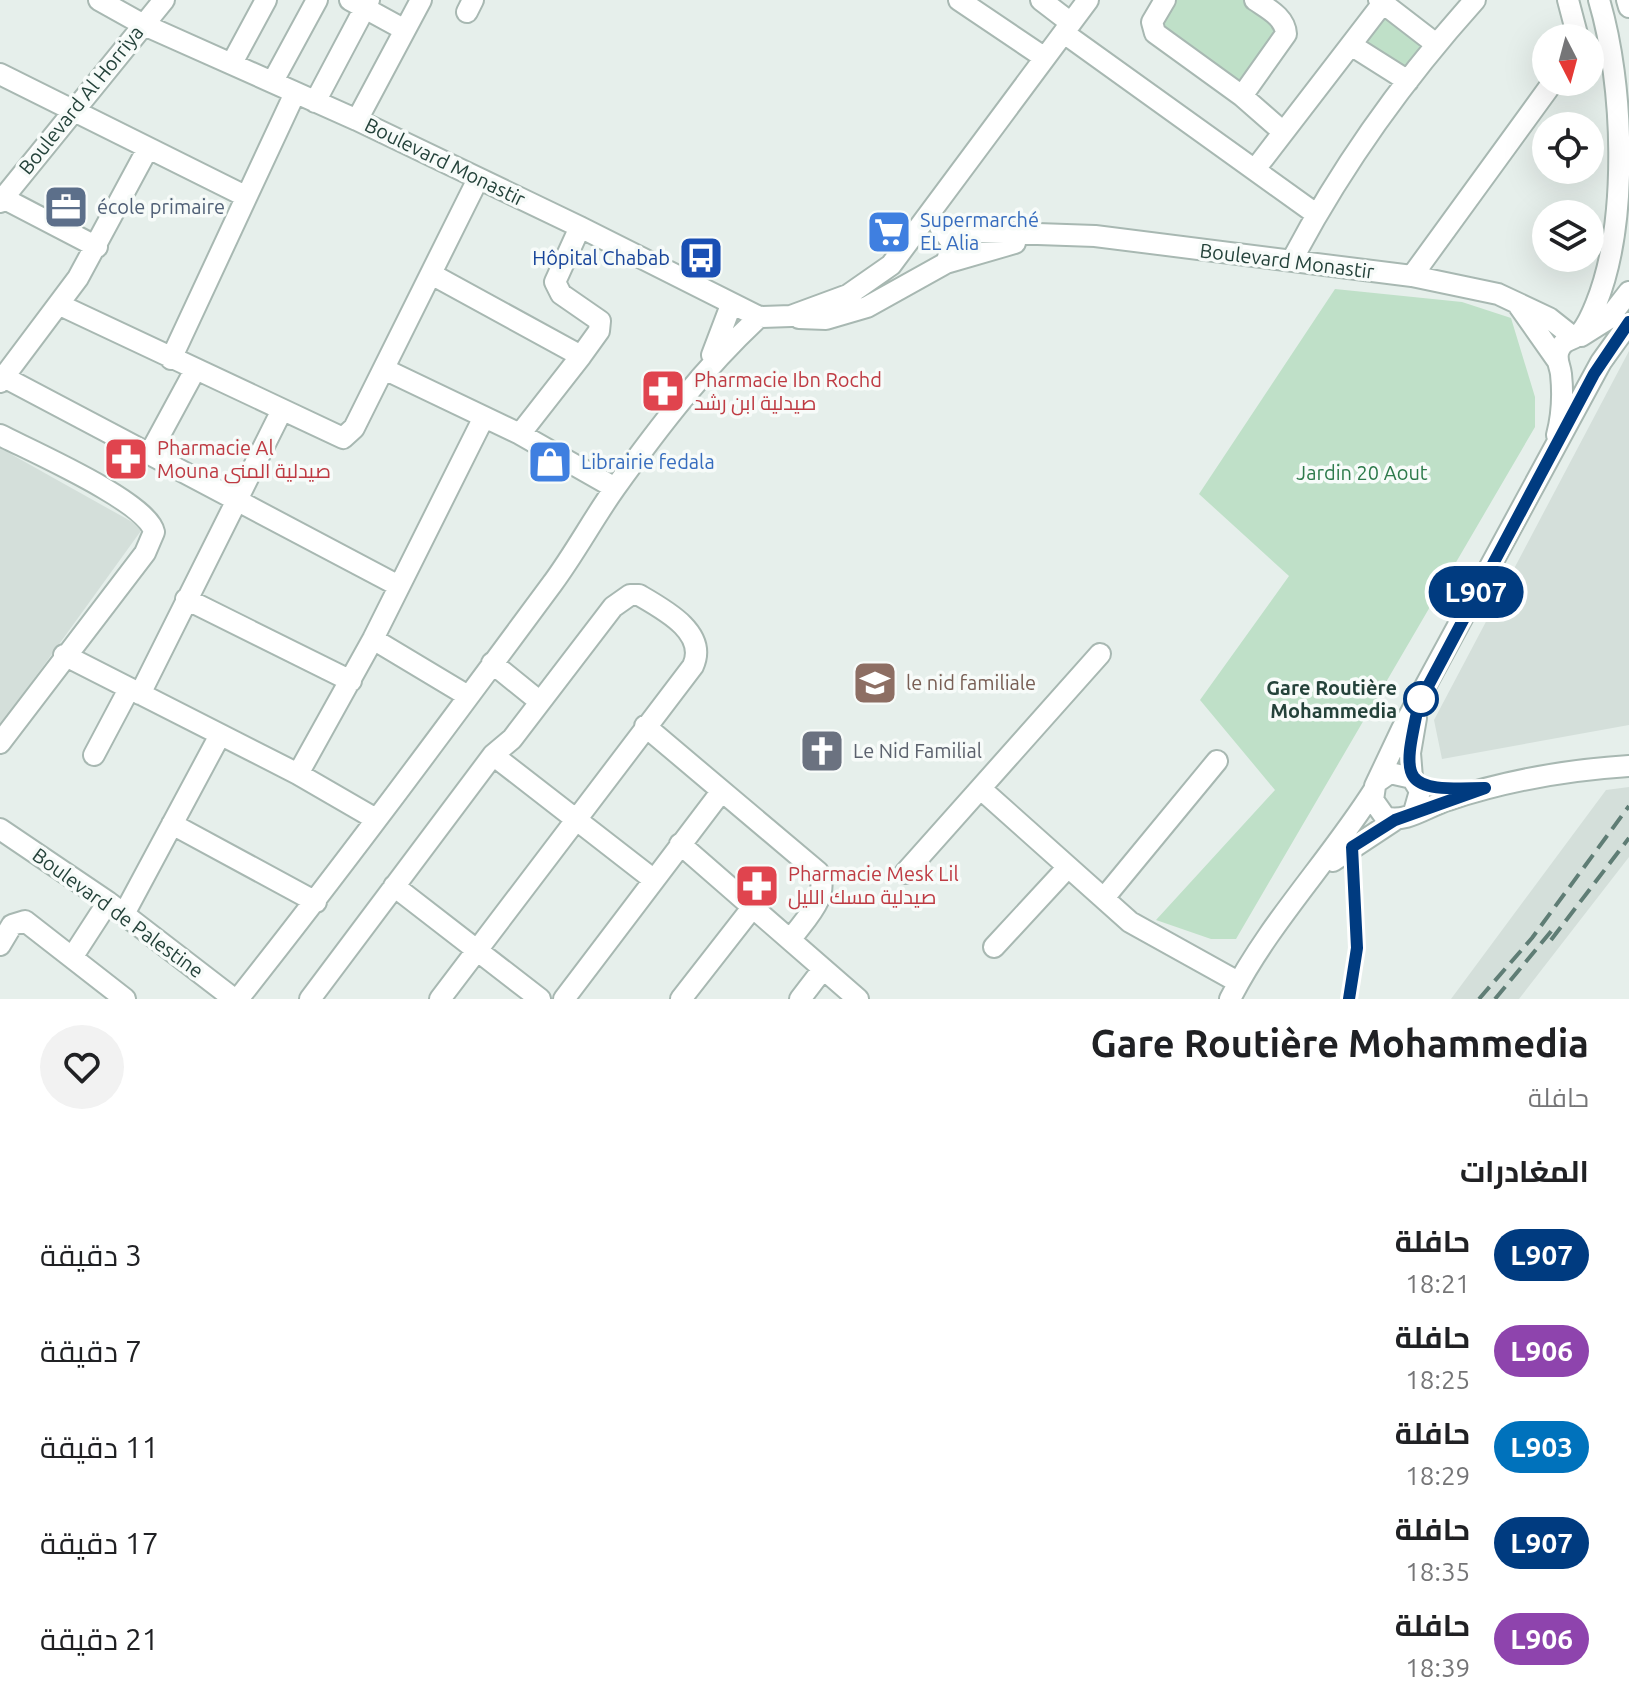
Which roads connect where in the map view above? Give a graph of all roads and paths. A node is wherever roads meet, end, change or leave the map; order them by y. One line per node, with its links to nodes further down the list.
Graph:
1 (99, 0): 18 (street, Boulevard Monastir)
2 (164, 0): 18 (street, Boulevard Al Horriya)
3 (266, 0): 25 (street)
4 (317, 0): 27 (street)
5 (421, 0): 21 (street)
6 (959, 0): 24 (street)
7 (1041, 0): 20 (street)
8 (1088, 0): 20 (street, Boulevard Monastir)
9 (1165, 0): 30 (street)
10 (1255, 0): 30 (street)
11 (1475, 0): 22 (street)
12 (1568, 0): 19 (street)
13 (1599, 0): 59 (street)
14 (1627, 0): 17 (street)
15 (1381, 2): 22 (street); 23 (street)
16 (361, 3): 21 (street); 32 (street)
17 (1629, 7)
18 (142, 24): 25 (street, Boulevard Monastir); 33 (street, Boulevard Al Horriya)
19 (1574, 24)
20 (1068, 28): 24 (street, Boulevard Monastir); 37 (street)
21 (405, 30): 34 (street)
22 (1436, 44): 28 (street)
23 (1351, 45): 28 (street); 35 (street)
24 (1045, 58): 39 (street, Boulevard Monastir)
25 (232, 63): 27 (street, Boulevard Monastir)
26 (0, 74): 33 (street)
27 (273, 81): 29 (street, Boulevard Monastir)
28 (1408, 81): 42 (street)
29 (295, 93): 32 (street, Boulevard Monastir); 40 (street)
30 (1242, 96): 35 (street)
31 (1543, 96): 51 (street)
32 (315, 102): 34 (street, Boulevard Monastir)
33 (70, 112): 36 (street); 41 (street, Boulevard Al Horriya)
34 (357, 120): 38 (street, Boulevard Monastir)
35 (1282, 131): 37 (street)
36 (147, 150): 40 (street); 47 (street)
37 (1256, 168): 42 (street)
38 (478, 179): 43 (street, Boulevard Monastir); 50 (street)
39 (954, 179): 44 (street); 46 (street, Boulevard Monastir)
40 (245, 196): 61 (street)
41 (2, 200): 47 (street)
42 (1316, 214): 48 (street)
43 (580, 227): 55 (street, Boulevard Monastir); 60 (street)
44 (945, 230): 45 (street, Boulevard Monastir); 46 (street); 49 (street)
45 (1058, 233): 48 (street, Boulevard Monastir); 49 (street, Boulevard Monastir)
46 (913, 235): 49 (street); 56 (street, Boulevard Monastir)
47 (97, 247): 54 (street)
48 (1292, 260): 51 (street, Boulevard Monastir)
49 (940, 266): 56 (street, Boulevard Monastir)
50 (433, 275): 60 (street); 64 (street)
51 (1412, 276): 53 (street, Boulevard Monastir)
52 (1629, 292): 59 (street)
53 (1514, 300): 59 (street, Boulevard Monastir); 62 (street)
54 (60, 305): 61 (street); 67 (street)
55 (731, 305): 57 (street, Boulevard Monastir); 66 (street)
56 (791, 316): 57 (street, Boulevard Monastir)
57 (759, 317): 66 (street)
58 (1629, 323): 63 (street)
59 (1577, 336): 62 (street); 63 (street)
60 (581, 356): 70 (street)
61 (171, 359): 65 (street)
62 (1559, 365): 63 (street); 72 (street)
63 (1598, 368): 72 (street)
64 (384, 369): 68 (street); 69 (street)
65 (195, 370): 68 (street); 73 (street)
66 (705, 370): 74 (street)
67 (1, 378): 73 (street)
68 (282, 410): 75 (street)
69 (484, 417): 70 (street); 76 (street)
70 (520, 434): 74 (street)
71 (0, 435): 80 (street)
72 (1553, 450): 86 (street)
73 (150, 453): 75 (street)
74 (615, 488): 81 (street)
75 (235, 500): 76 (street); 77 (street)
76 (397, 585): 78 (street)
77 (186, 599): 82 (street); 83 (street)
78 (373, 639): 82 (street); 84 (street)
79 (1100, 654): 98 (street)
80 (64, 655): 83 (street); 89 (street)
81 (492, 663): 84 (street); 85 (street)
82 (351, 681): 94 (street)
83 (134, 691): 88 (street); 90 (street)
84 (468, 696): 102 (street)
85 (539, 701): 87 (street); 91 (street)
86 (1419, 703): 95 (street); 96 (street)
87 (645, 726): 99 (street); 101 (street)
88 (220, 735): 94 (street); 103 (street)
89 (0, 743)
90 (94, 755)
91 (493, 755): 101 (street); 110 (street)
92 (1217, 761): 111 (street)
93 (1629, 766): 97 (street)
94 (298, 774): 102 (street)
95 (1414, 781): 96 (street); 97 (street); 100 (street)
96 (1375, 786): 100 (street); 107 (street)
97 (1485, 788): 100 (street)
98 (981, 789): 106 (street); 108 (street)
99 (721, 792): 105 (street); 115 (street)
100 (1405, 816): 107 (street)
101 (577, 817): 109 (street); 118 (street)
102 (374, 818): 112 (street)
103 (172, 824): 112 (street); 113 (street)
104 (0, 830): 113 (street, Boulevard de Palestine)
105 (680, 844): 109 (street); 114 (street)
106 (1068, 867): 111 (street); 117 (street)
107 (1320, 870): 121 (street)
108 (905, 873)
109 (654, 880): 127 (street)
110 (394, 886): 118 (street); 124 (street)
111 (1104, 898): 121 (street)
112 (316, 902): 123 (street)
113 (116, 908): 119 (street); 123 (street, Boulevard de Palestine)
114 (752, 908): 115 (street); 128 (street)
115 (791, 939): 120 (street)
116 (0, 945): 119 (street)
117 (994, 947)
118 (477, 952): 125 (street); 126 (street)
119 (73, 956): 122 (street)
120 (823, 969): 129 (street); 130 (street)
121 (1234, 990)
122 (125, 999)
123 (236, 999)
124 (310, 999)
125 (440, 999)
126 (540, 999)
127 (564, 999)
128 (681, 999)
129 (800, 999)
130 (858, 999)

